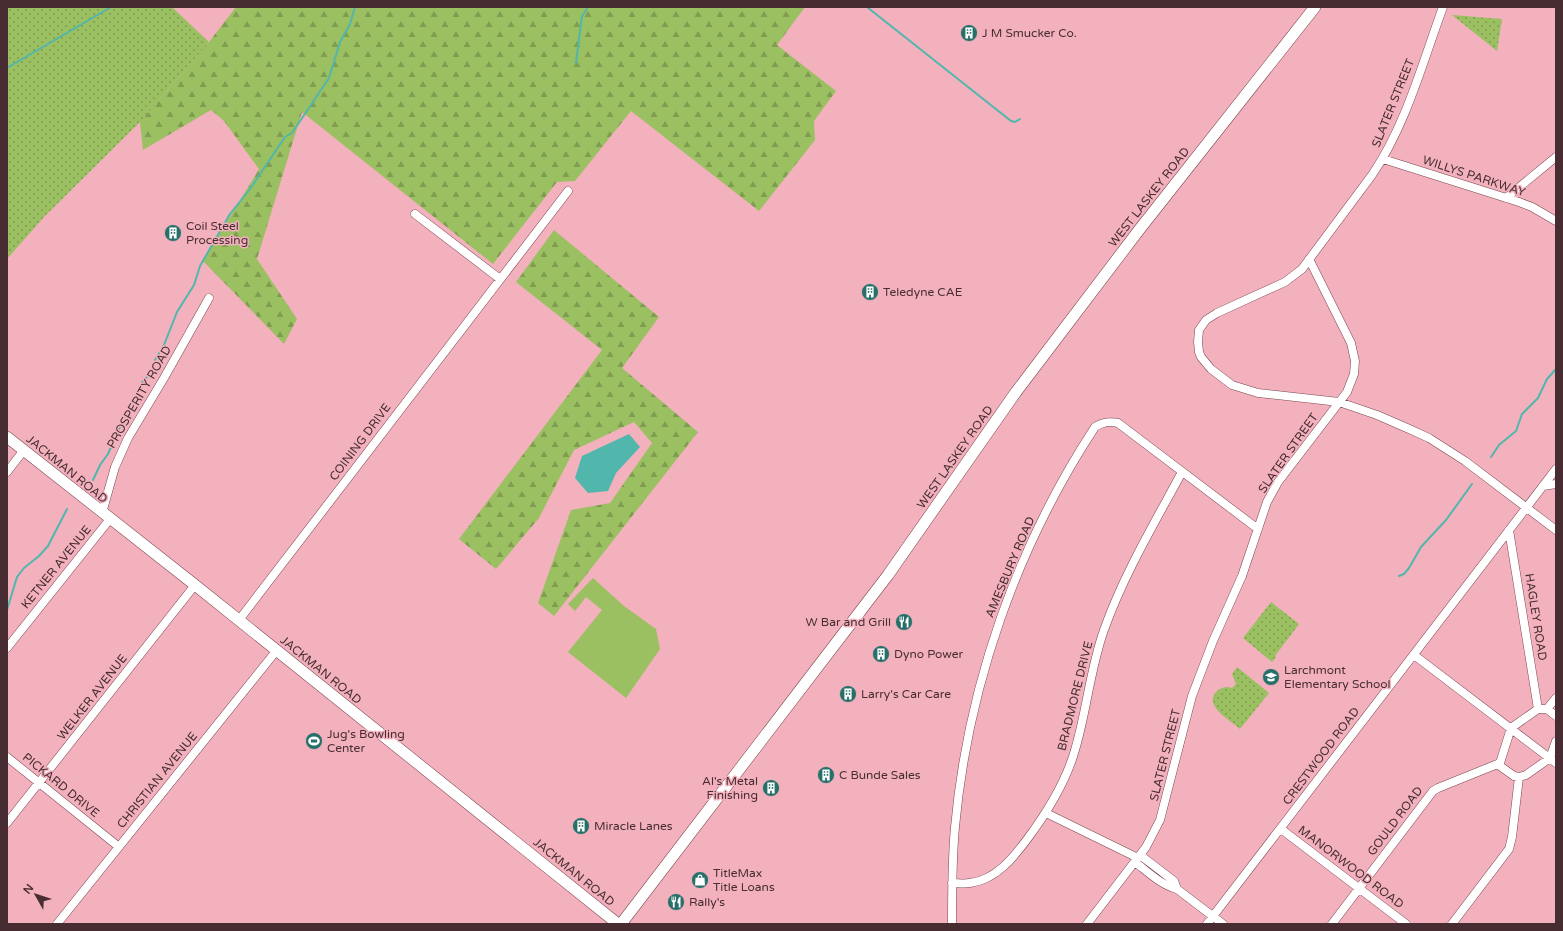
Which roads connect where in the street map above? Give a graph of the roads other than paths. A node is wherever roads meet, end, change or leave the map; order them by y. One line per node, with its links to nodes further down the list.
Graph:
1 (1315, 7): 50 (main road, WEST LASKEY ROAD)
2 (1442, 7): 4 (street, SLATER STREET)
3 (1556, 158): 6 (street)
4 (1383, 159): 6 (street, WILLYS PARKWAY); 9 (street, SLATER STREET)
5 (568, 190): 10 (street, COINING DRIVE)
6 (1506, 198): 8 (street, WILLYS PARKWAY)
7 (415, 214): 10 (street)
8 (1556, 221)
9 (1309, 259): 12 (street, SLATER STREET); 12 (street)
10 (500, 279): 26 (street, COINING DRIVE)
11 (209, 298): 21 (street, PROSPERITY ROAD)
12 (1339, 402): 20 (street); 22 (street, SLATER STREET)
13 (7, 437): 14 (main road, JACKMAN ROAD)
14 (24, 450): 16 (street); 21 (main road, JACKMAN ROAD)
15 (1556, 469): 19 (street, CRESTWOOD ROAD)
16 (7, 472)
17 (1182, 472): 22 (street, AMESBURY ROAD); 41 (street, BRADMORE DRIVE); 46 (street, AMESBURY ROAD)
18 (1556, 484): 19 (street)
19 (1543, 486): 20 (street, CRESTWOOD ROAD)
20 (1526, 508): 23 (street, CRESTWOOD ROAD); 24 (street)
21 (106, 516): 25 (main road, JACKMAN ROAD); 27 (street, KETNER AVENUE)
22 (1258, 529): 45 (street, SLATER STREET)
23 (1509, 530): 29 (street, CRESTWOOD ROAD); 31 (street, HAGLEY ROAD)
24 (1556, 530)
25 (195, 585): 26 (main road, JACKMAN ROAD); 40 (street, WELKER AVENUE)
26 (239, 620): 28 (main road, JACKMAN ROAD)
27 (7, 648)
28 (277, 650): 44 (street, CHRISTIAN AVENUE); 50 (main road, JACKMAN ROAD)
29 (1414, 655): 34 (street); 43 (street, CRESTWOOD ROAD)
30 (1556, 698): 32 (street)
31 (1538, 709): 32 (street); 34 (street)
32 (1547, 709): 33 (street)
33 (1556, 716)
34 (1510, 728): 37 (street); 38 (street)
35 (1556, 741): 37 (street)
36 (7, 757): 40 (street, PICKARD DRIVE)
37 (1553, 761): 39 (street)
38 (1500, 763): 39 (street); 47 (street, GOULD ROAD)
39 (1519, 778): 57 (street)
40 (39, 782): 42 (street, WELKER AVENUE); 44 (street, PICKARD DRIVE)
41 (1046, 813): 45 (street); 46 (street, BRADMORE DRIVE)
42 (7, 823)
43 (1281, 829): 47 (street, MANORWOOD ROAD); 48 (street, CRESTWOOD ROAD)
44 (119, 847): 49 (street, CHRISTIAN AVENUE)
45 (1138, 858): 48 (street); 52 (street, SLATER STREET)
46 (952, 883): 51 (street, AMESBURY ROAD)
47 (1359, 889): 55 (street, GOULD ROAD); 56 (street, MANORWOOD ROAD)
48 (1213, 916): 53 (street, CRESTWOOD ROAD); 54 (street)
49 (57, 924)
50 (619, 924)
51 (952, 924)
52 (1087, 924)
53 (1207, 924)
54 (1223, 924)
55 (1332, 924)
56 (1406, 924)
57 (1452, 924)

